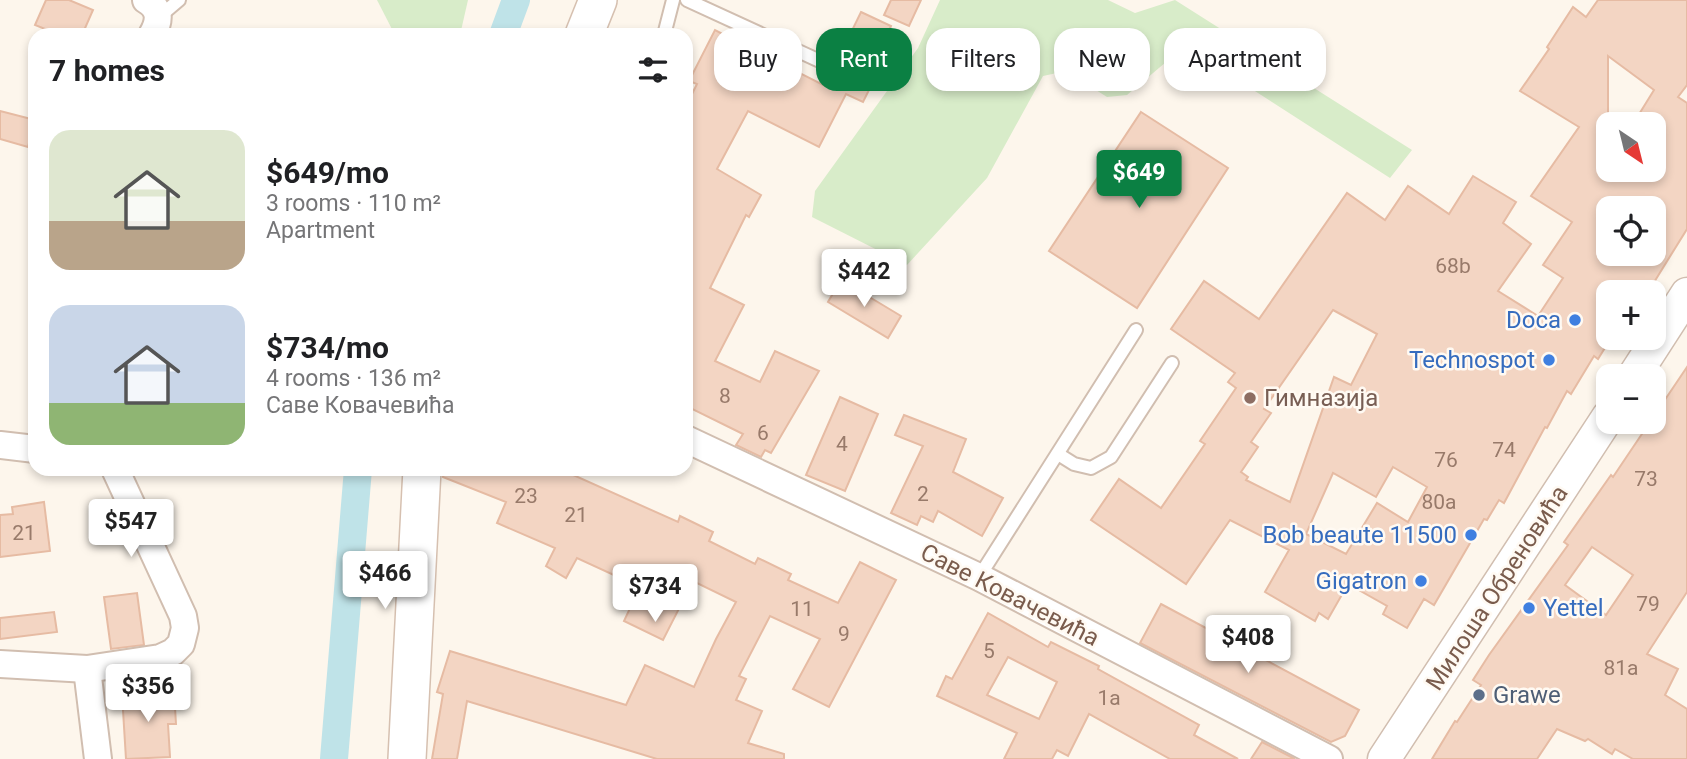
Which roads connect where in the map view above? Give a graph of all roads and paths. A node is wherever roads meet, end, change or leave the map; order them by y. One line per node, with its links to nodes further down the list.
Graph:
1 (179, 0): 5 (lane)
2 (598, 0): 6 (main road)
3 (673, 0): 7 (lane)
4 (687, 0): 8 (lane)
5 (152, 17)
6 (587, 28)
7 (666, 28)
8 (816, 59)
9 (1687, 294): 12 (street)
10 (1136, 330): 17 (lane)
11 (1172, 363): 17 (lane)
12 (1642, 364)
13 (1596, 434): 26 (street, Милоша Обреновића)
14 (693, 442): 20 (street, Саве Ковачевића)
15 (0, 445): 16 (street)
16 (28, 448)
17 (1058, 454): 20 (lane)
18 (118, 476): 22 (street)
19 (422, 476): 24 (main road)
20 (979, 578): 25 (street, Саве Ковачевића)
21 (0, 664): 22 (street)
22 (87, 669): 23 (street)
23 (98, 759)
24 (407, 759)
25 (1329, 759)
26 (1384, 759)

